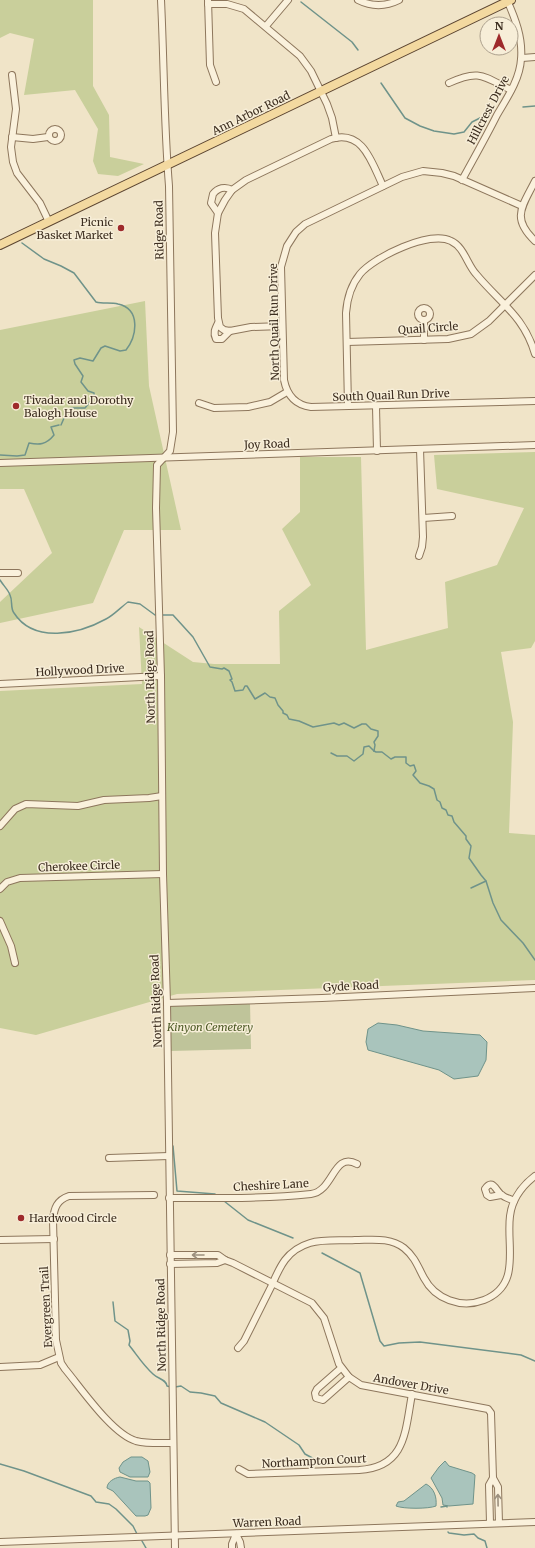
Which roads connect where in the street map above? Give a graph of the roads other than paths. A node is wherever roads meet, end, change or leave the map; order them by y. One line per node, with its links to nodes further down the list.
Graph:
1 (161, 0): 18 (street, Ridge Road)
2 (288, 0): 7 (street)
3 (358, 0): 4 (street)
4 (399, 0)
5 (508, 1): 9 (street, Hillcrest Drive); 14 (main road, Ann Arbor Road)
6 (208, 2): 7 (street); 11 (street)
7 (266, 26): 14 (street)
8 (535, 57): 9 (street)
9 (522, 58): 13 (street, Hillcrest Drive)
10 (12, 75): 15 (street)
11 (216, 82)
12 (449, 83): 13 (street)
13 (511, 90): 19 (street, Hillcrest Drive)
14 (321, 91): 17 (street); 18 (main road, Ann Arbor Road)
15 (12, 137): 16 (street); 25 (street)
16 (48, 137)
17 (336, 138): 21 (street); 22 (street)
18 (166, 165): 25 (main road, Ann Arbor Road); 45 (street, Ridge Road)
19 (462, 180): 21 (street, North Quail Run Drive); 23 (street, North Quail Run Drive)
20 (535, 182): 23 (street)
21 (383, 186): 32 (street, North Quail Run Drive)
22 (232, 190): 24 (street); 24 (street)
23 (522, 206): 26 (street)
24 (218, 213): 31 (street)
25 (49, 222): 27 (main road, Ann Arbor Road)
26 (535, 241)
27 (0, 245)
28 (535, 275): 29 (street, Quail Circle)
29 (506, 304): 34 (street, Quail Circle); 35 (street); 36 (street)
30 (424, 320): 34 (street)
31 (218, 323): 33 (street); 33 (street)
32 (282, 326): 33 (street); 37 (street, North Quail Run Drive)
33 (230, 331)
34 (424, 340): 35 (street, Quail Circle)
35 (347, 342): 40 (street)
36 (535, 354)
37 (287, 392): 39 (street); 40 (street, South Quail Run Drive)
38 (535, 401): 41 (street, South Quail Run Drive)
39 (200, 403)
40 (348, 406): 41 (street, South Quail Run Drive)
41 (376, 406): 44 (street)
42 (535, 445): 43 (street, Joy Road)
43 (420, 449): 44 (street, Joy Road); 48 (street)
44 (377, 451): 45 (street, Joy Road)
45 (165, 457): 46 (street, Joy Road); 52 (street, North Ridge Road)
46 (0, 464)
47 (452, 516): 48 (street)
48 (423, 518): 49 (street)
49 (419, 556)
50 (0, 573): 51 (street)
51 (18, 573)
52 (161, 676): 53 (street, Hollywood Drive); 54 (street, North Ridge Road)
53 (0, 684)
54 (162, 796): 55 (street); 56 (street, North Ridge Road)
55 (0, 826)
56 (163, 874): 57 (street, Cherokee Circle); 61 (street, North Ridge Road)
57 (0, 889)
58 (0, 921): 59 (street)
59 (15, 963)
60 (535, 988): 61 (street, Gyde Road)
61 (167, 1003): 62 (street, North Ridge Road)
62 (169, 1156): 63 (street); 68 (street, North Ridge Road)
63 (109, 1158)
64 (358, 1164): 68 (street, Cheshire Lane)
65 (535, 1176): 69 (street)
66 (154, 1195): 70 (street, Evergreen Trail)
67 (501, 1195): 69 (street)
68 (169, 1198): 72 (street, North Ridge Road)
69 (514, 1201): 75 (street)
70 (54, 1239): 71 (street); 77 (street, Evergreen Trail)
71 (0, 1240)
72 (170, 1255): 73 (street, Andover Drive, one-way to 72); 74 (street, North Ridge Road)
73 (225, 1260): 74 (street); 75 (street, Andover Drive)
74 (170, 1264): 82 (street, North Ridge Road)
75 (273, 1283): 76 (street); 79 (street, Andover Drive)
76 (238, 1348)
77 (60, 1357): 78 (street); 82 (street, Evergreen Trail)
78 (0, 1367)
79 (341, 1368): 80 (street, Andover Drive); 80 (street)
80 (349, 1376): 81 (street, Andover Drive)
81 (412, 1394): 83 (street, Northampton Court); 84 (street, Andover Drive)
82 (173, 1442): 89 (street, North Ridge Road)
83 (239, 1469)
84 (493, 1478): 86 (street, Andover Drive); 87 (street, Andover Drive, one-way to 84)
85 (535, 1522): 87 (street, Warren Road)
86 (490, 1523): 87 (street, Warren Road); 88 (street, Warren Road)
87 (499, 1523)
88 (236, 1534): 89 (street, Warren Road); 92 (street); 93 (street)
89 (174, 1536): 90 (street, Warren Road); 91 (street, North Ridge Road)
90 (0, 1542)
91 (175, 1548)
92 (232, 1548)
93 (241, 1548)

